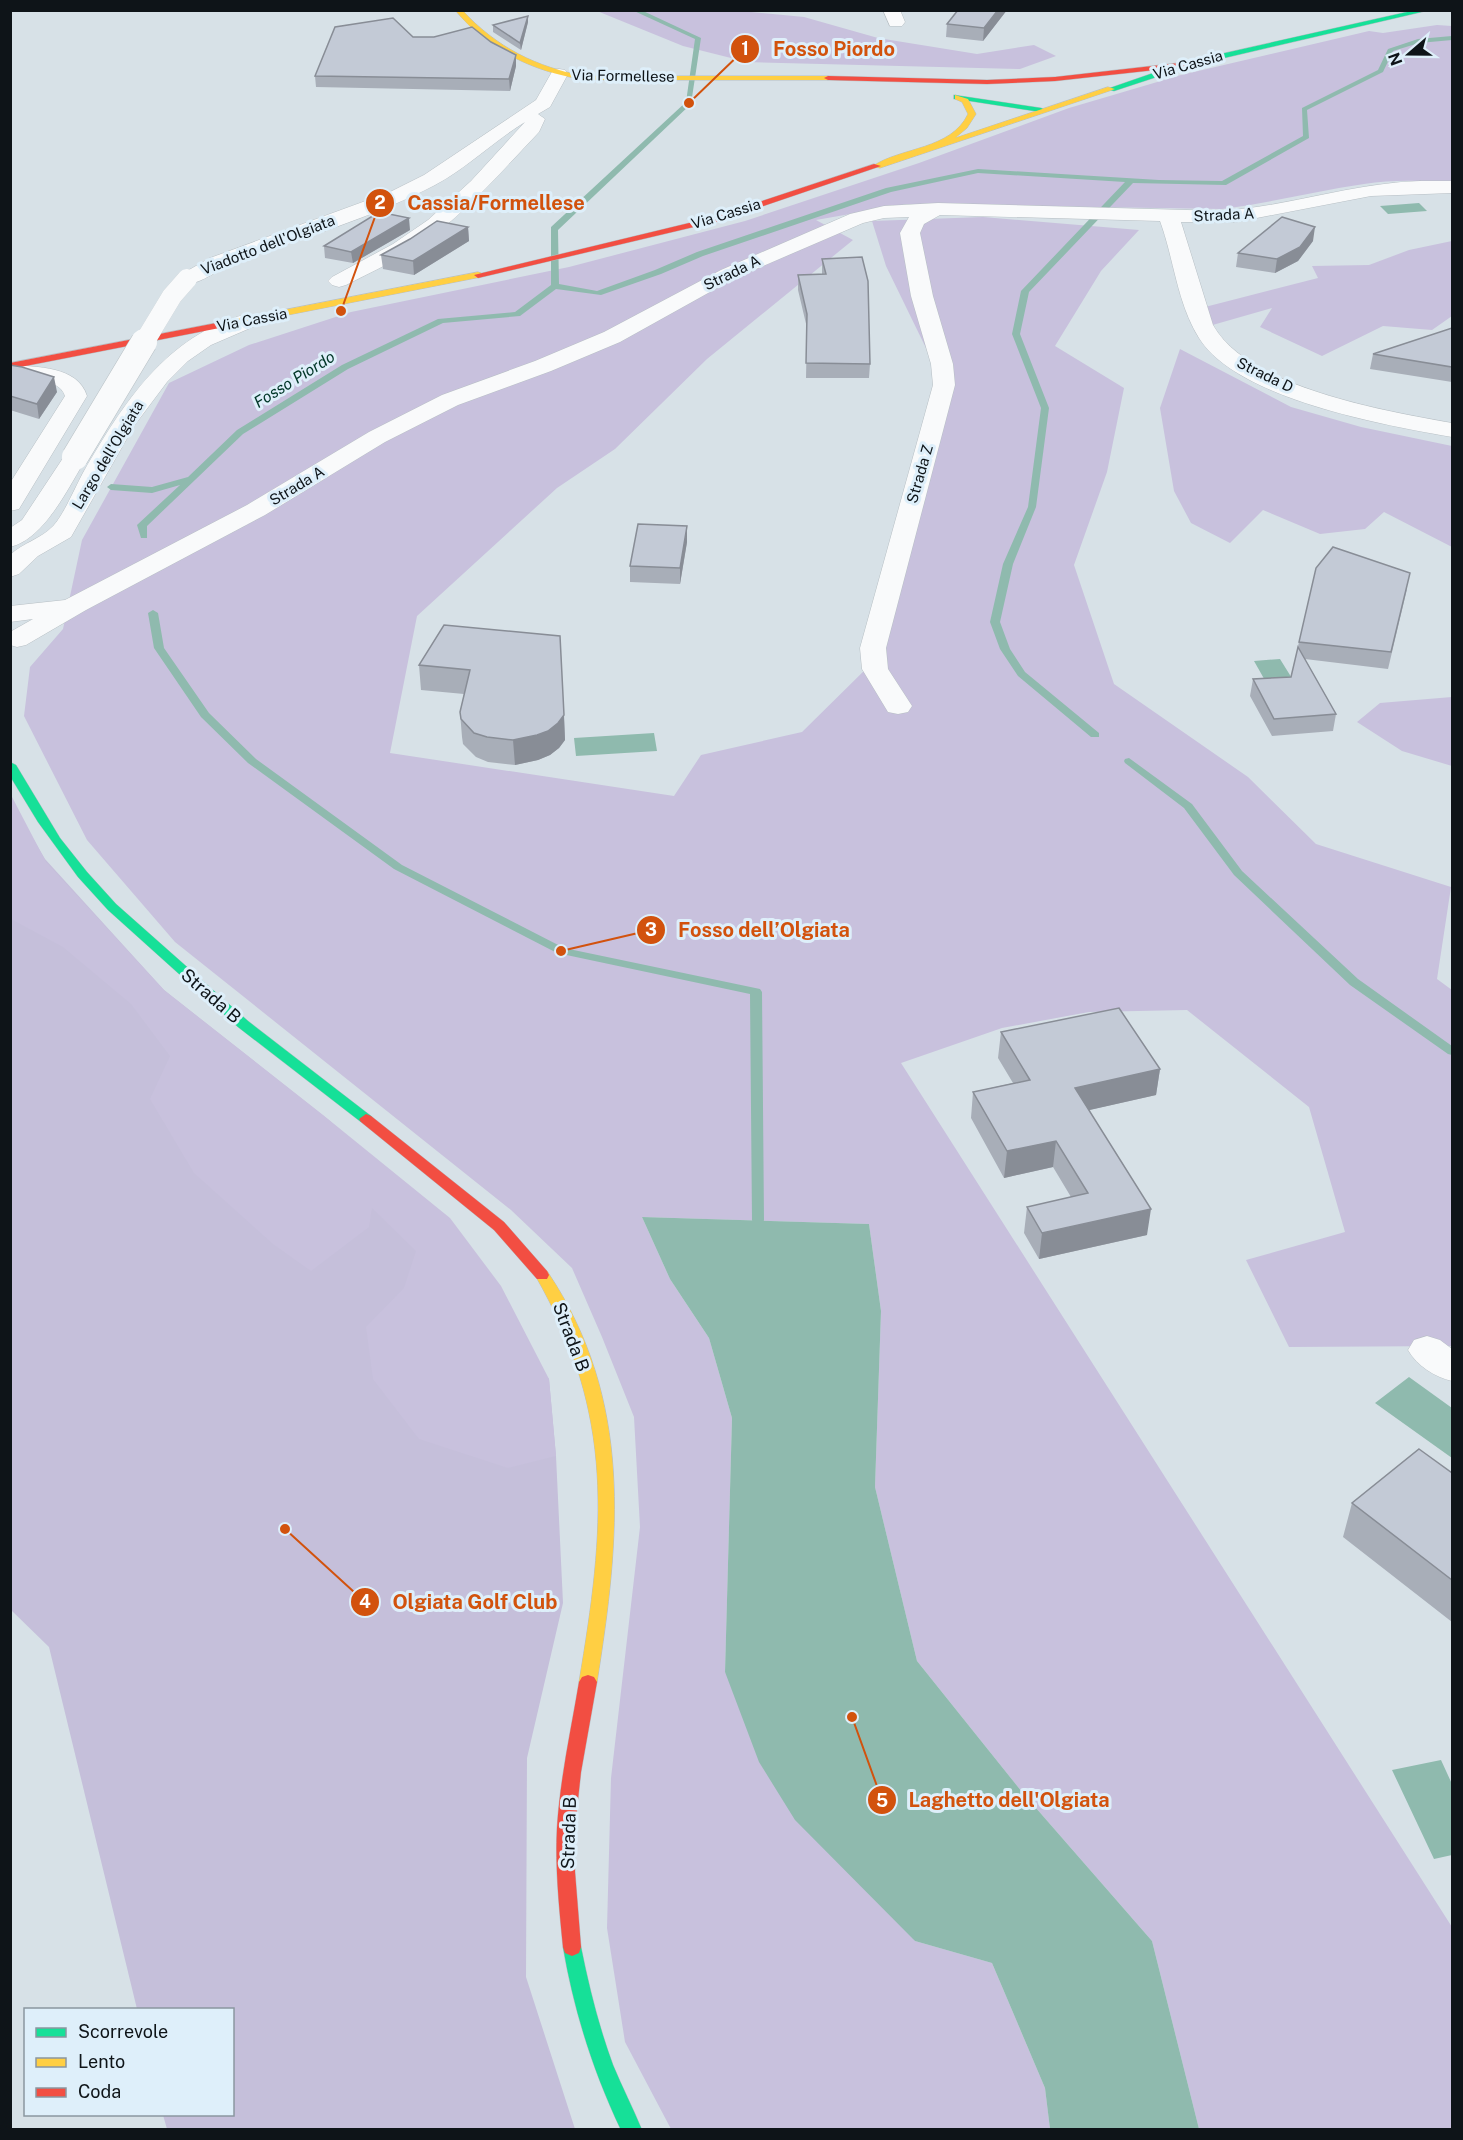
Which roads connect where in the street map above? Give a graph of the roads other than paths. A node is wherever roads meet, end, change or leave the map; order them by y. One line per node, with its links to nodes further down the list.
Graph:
1 (458, 10): 4 (street, Via Formellese)
2 (1427, 10): 3 (street, Via Cassia)
3 (1188, 64): 6 (street); 9 (street, Via Cassia)
4 (559, 74): 5 (street, Via Formellese); 8 (street)
5 (879, 80): 6 (street); 7 (street)
6 (987, 82): 9 (street)
7 (958, 97): 9 (street); 10 (street)
8 (543, 104): 16 (street); 22 (street, Viadotto dell'Olgiata, bridge)
9 (1041, 110): 10 (street, Via Cassia)
10 (925, 149): 17 (street, Via Cassia)
11 (1452, 188): 13 (street, Strada A)
12 (938, 209): 13 (street, Strada A); 14 (street, Strada A); 15 (street)
13 (1169, 217): 20 (street, Strada D)
14 (839, 225): 15 (street); 25 (street, Strada A)
15 (910, 236): 28 (street, Strada Z)
16 (339, 281)
17 (247, 321): 18 (street, Via Cassia); 22 (street, Largo dell'Olgiata)
18 (10, 366)
19 (10, 372): 21 (street)
20 (1452, 429)
21 (10, 504)
22 (23, 538): 23 (street, Largo dell'Olgiata); 24 (street)
23 (10, 569)
24 (10, 593)
25 (77, 604): 26 (street, Strada A); 27 (street, Strada A)
26 (11, 614): 27 (street)
27 (14, 643)
28 (898, 706)
29 (10, 765): 30 (street, Strada B)
30 (632, 2130)

